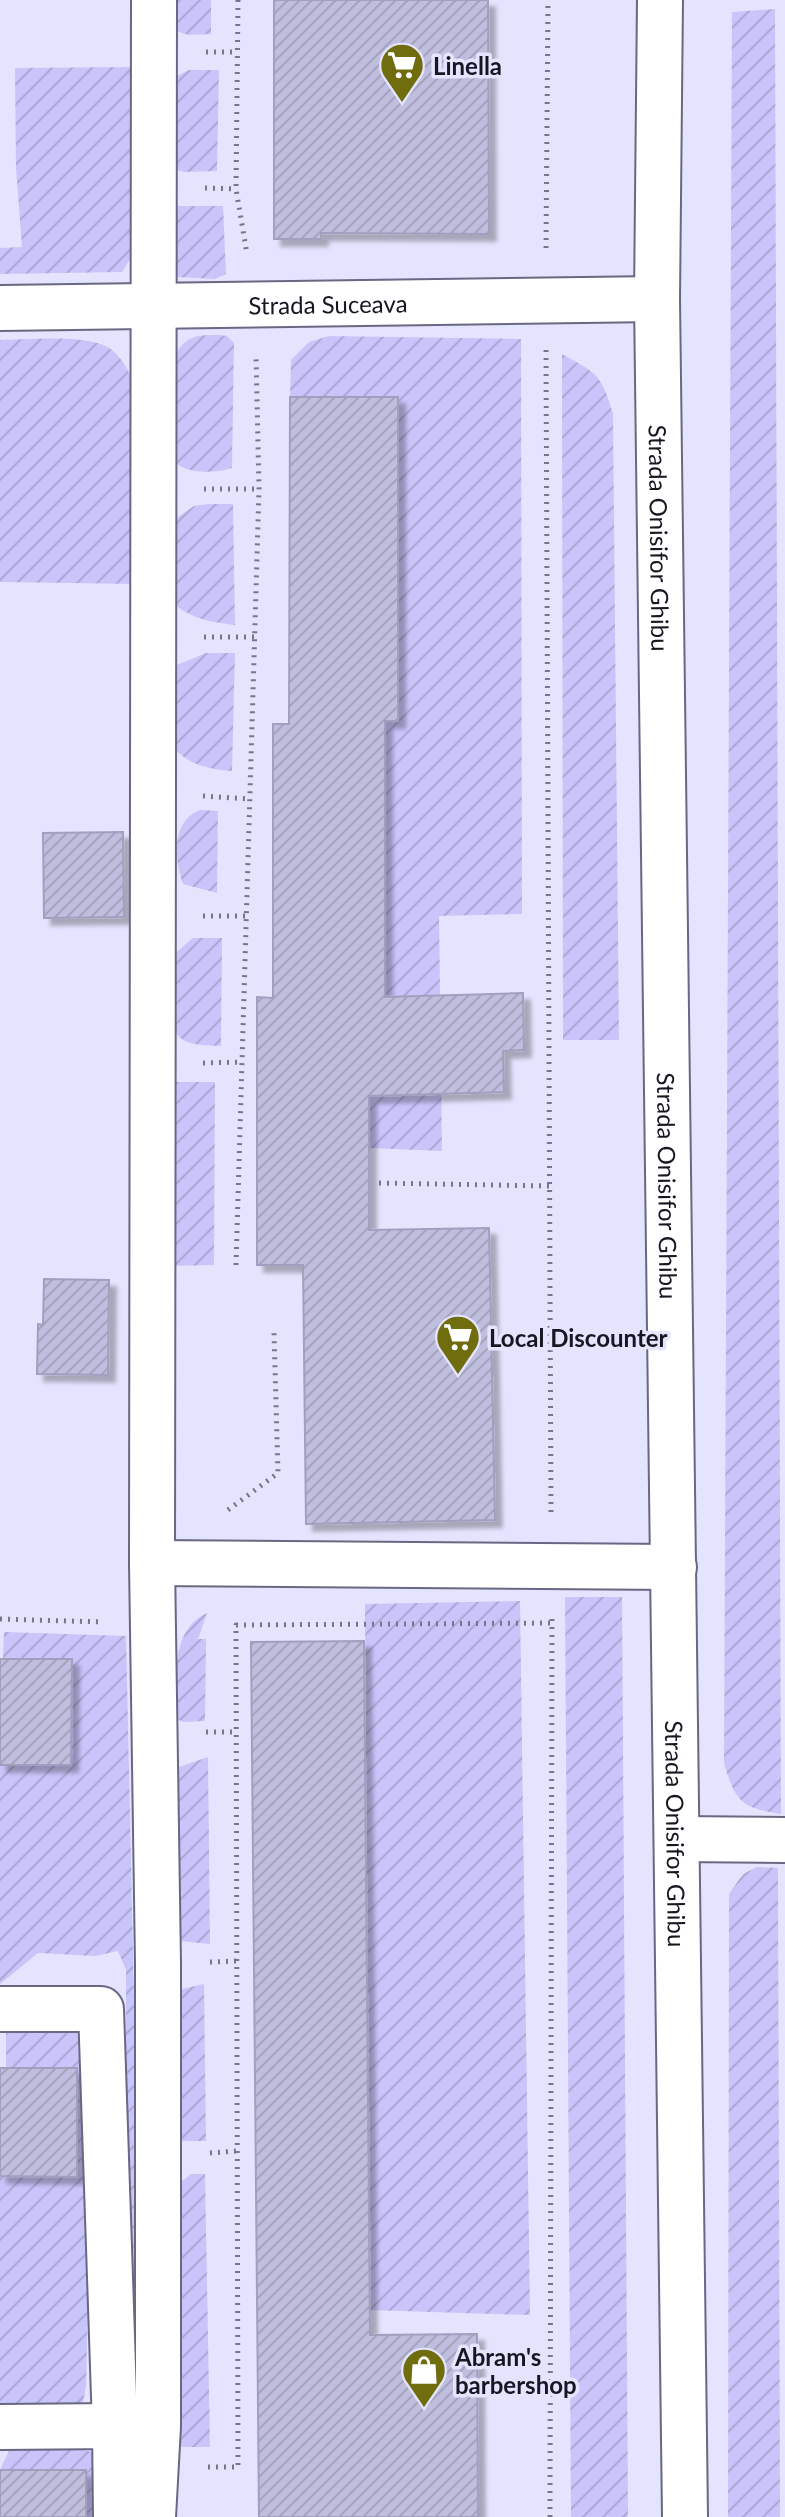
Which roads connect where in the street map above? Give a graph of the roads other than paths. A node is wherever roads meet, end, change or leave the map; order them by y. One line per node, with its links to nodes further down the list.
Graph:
1 (154, 0): 4 (street)
2 (660, 0): 3 (street, Strada Onisifor Ghibu)
3 (657, 299): 4 (street, Strada Suceava); 7 (street, Strada Onisifor Ghibu)
4 (151, 306): 5 (street, Strada Suceava); 6 (street)
5 (0, 308)
6 (152, 1563): 7 (street); 14 (street)
7 (674, 1567): 8 (street, Strada Onisifor Ghibu)
8 (677, 1839): 9 (street); 15 (street, Strada Onisifor Ghibu)
9 (785, 1840)
10 (0, 2009): 11 (street)
11 (115, 2426): 12 (street); 13 (street)
12 (0, 2427)
13 (116, 2517)
14 (153, 2517)
15 (685, 2517)

